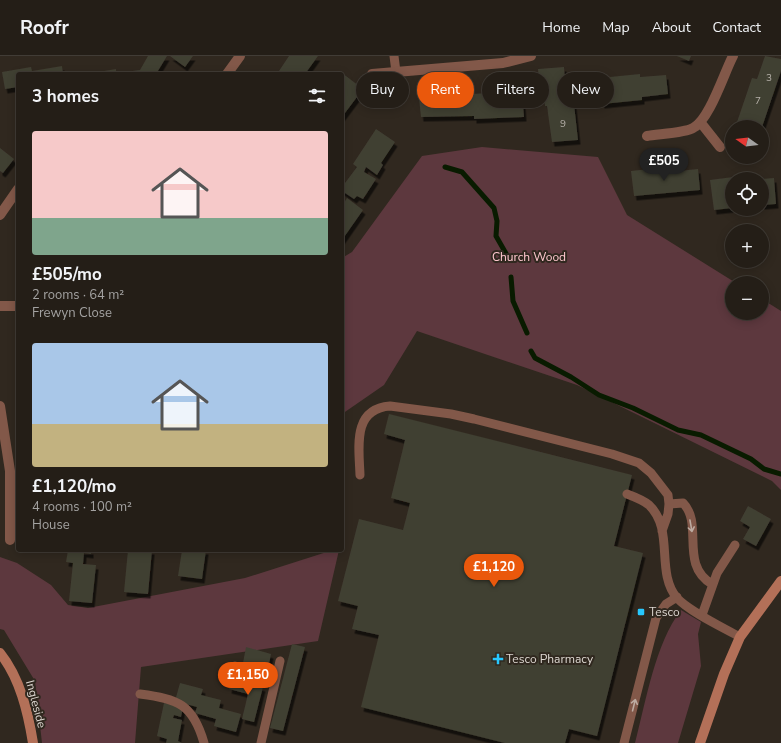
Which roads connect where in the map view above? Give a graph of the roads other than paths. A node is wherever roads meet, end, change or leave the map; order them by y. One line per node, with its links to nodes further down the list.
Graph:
1 (240, 56): 6 (street)
2 (394, 56): 7 (lane)
3 (530, 56): 5 (street)
4 (733, 56): 8 (street)
5 (479, 61): 7 (street)
6 (228, 72)
7 (396, 72)
8 (701, 123): 9 (street); 10 (street)
9 (647, 136)
10 (720, 148)
11 (16, 192): 12 (street)
12 (0, 215)
13 (0, 306): 14 (street)
14 (16, 306)
15 (0, 406): 20 (street)
16 (360, 476): 18 (lane)
17 (627, 494): 19 (lane)
18 (669, 504): 19 (lane); 23 (lane, one-way to 23)
19 (662, 531): 24 (lane)
20 (10, 540)
21 (735, 545): 23 (lane)
22 (781, 581): 26 (street)
23 (712, 584): 25 (lane)
24 (677, 597): 25 (lane); 35 (lane, one-way to 24)
25 (702, 615): 26 (lane)
26 (740, 637): 36 (street)
27 (0, 653): 32 (street, Ingleside)
28 (280, 661): 30 (lane)
29 (235, 666): 30 (lane)
30 (276, 677): 34 (lane)
31 (140, 694): 33 (lane)
32 (33, 743)
33 (204, 743)
34 (261, 743)
35 (624, 743)
36 (700, 743)

